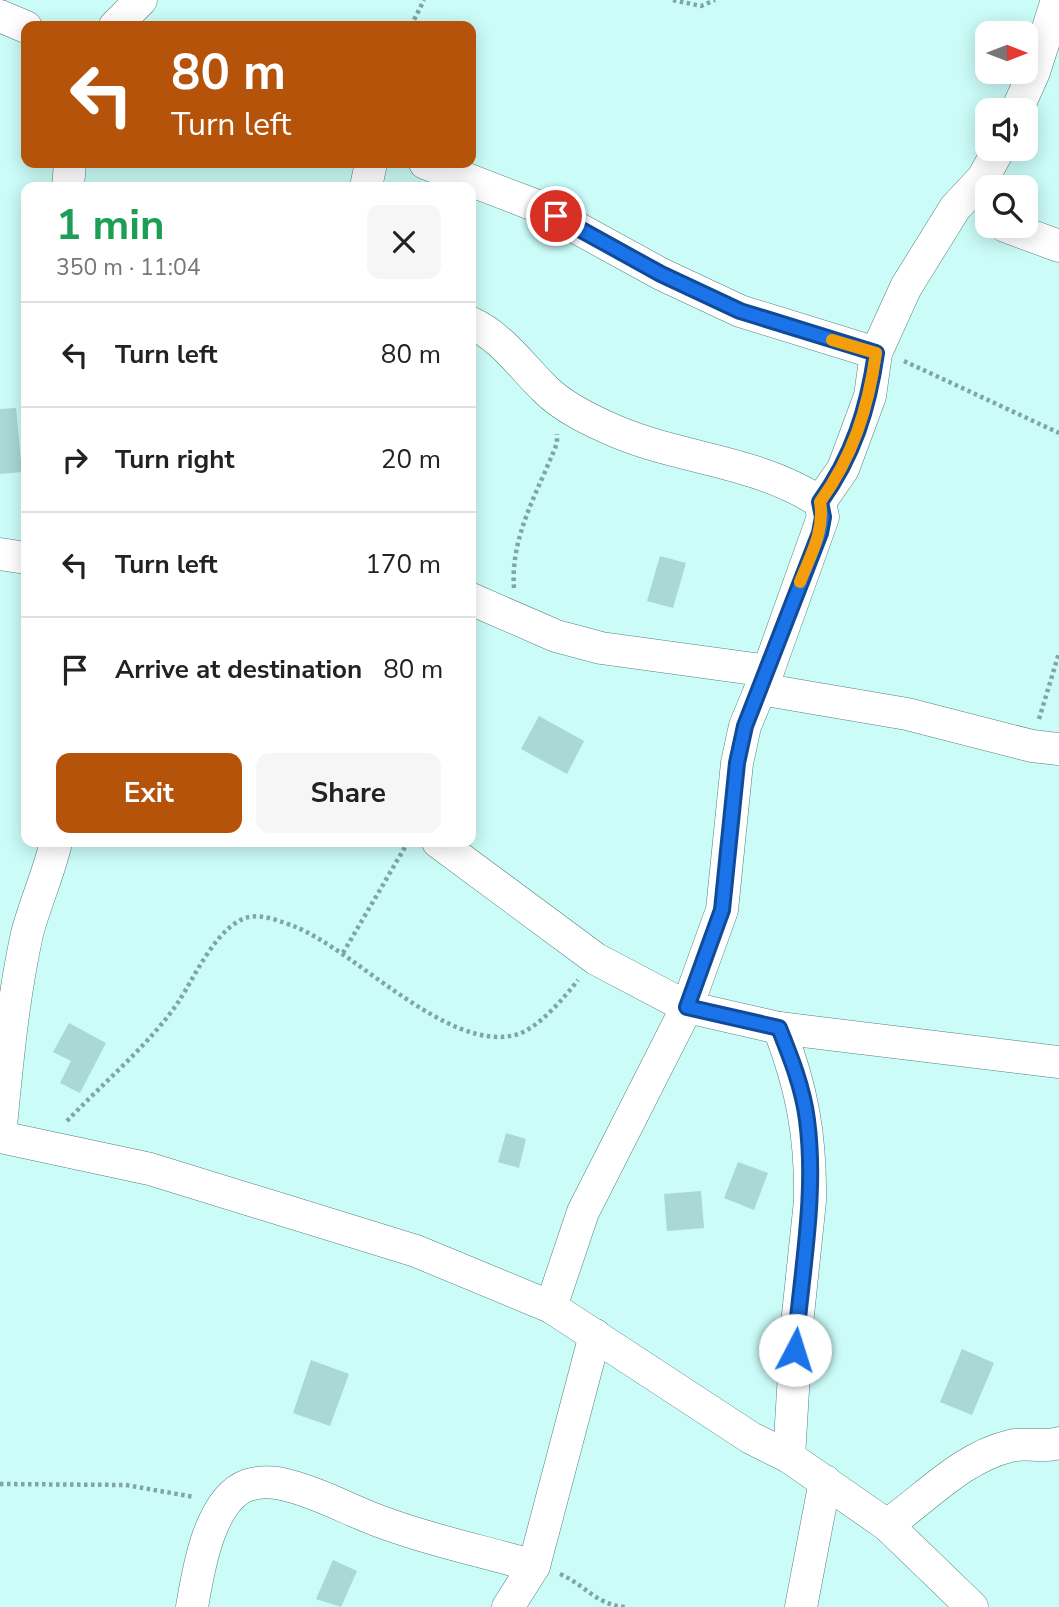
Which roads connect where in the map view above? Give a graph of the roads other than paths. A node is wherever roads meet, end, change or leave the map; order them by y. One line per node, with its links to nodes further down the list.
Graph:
1 (141, 0): 4 (street)
2 (1057, 0): 6 (street)
3 (0, 16): 5 (street)
4 (121, 21)
5 (21, 25)
6 (1022, 98)
7 (992, 161): 11 (street)
8 (438, 168): 9 (street)
9 (474, 182)
10 (476, 183): 16 (street)
11 (956, 208): 12 (street); 16 (street)
12 (975, 215)
13 (1037, 238): 14 (street)
14 (1059, 246)
15 (476, 327): 17 (street)
16 (876, 353): 17 (street)
17 (820, 502): 21 (street)
18 (0, 554): 19 (street)
19 (21, 557)
20 (476, 601): 21 (street)
21 (764, 680): 22 (street); 25 (street)
22 (1046, 747)
23 (54, 847): 28 (street)
24 (446, 847): 25 (street)
25 (687, 1007): 26 (street); 29 (street)
26 (779, 1028): 27 (street); 32 (street)
27 (1059, 1062)
28 (0, 1137): 29 (street)
29 (551, 1307): 30 (street)
30 (595, 1335): 32 (street); 35 (street)
31 (1059, 1443): 34 (street)
32 (789, 1457): 33 (street)
33 (825, 1482): 34 (street); 38 (street)
34 (887, 1525): 39 (street)
35 (534, 1566): 36 (street); 37 (street)
36 (192, 1607)
37 (508, 1607)
38 (801, 1607)
39 (972, 1607)

